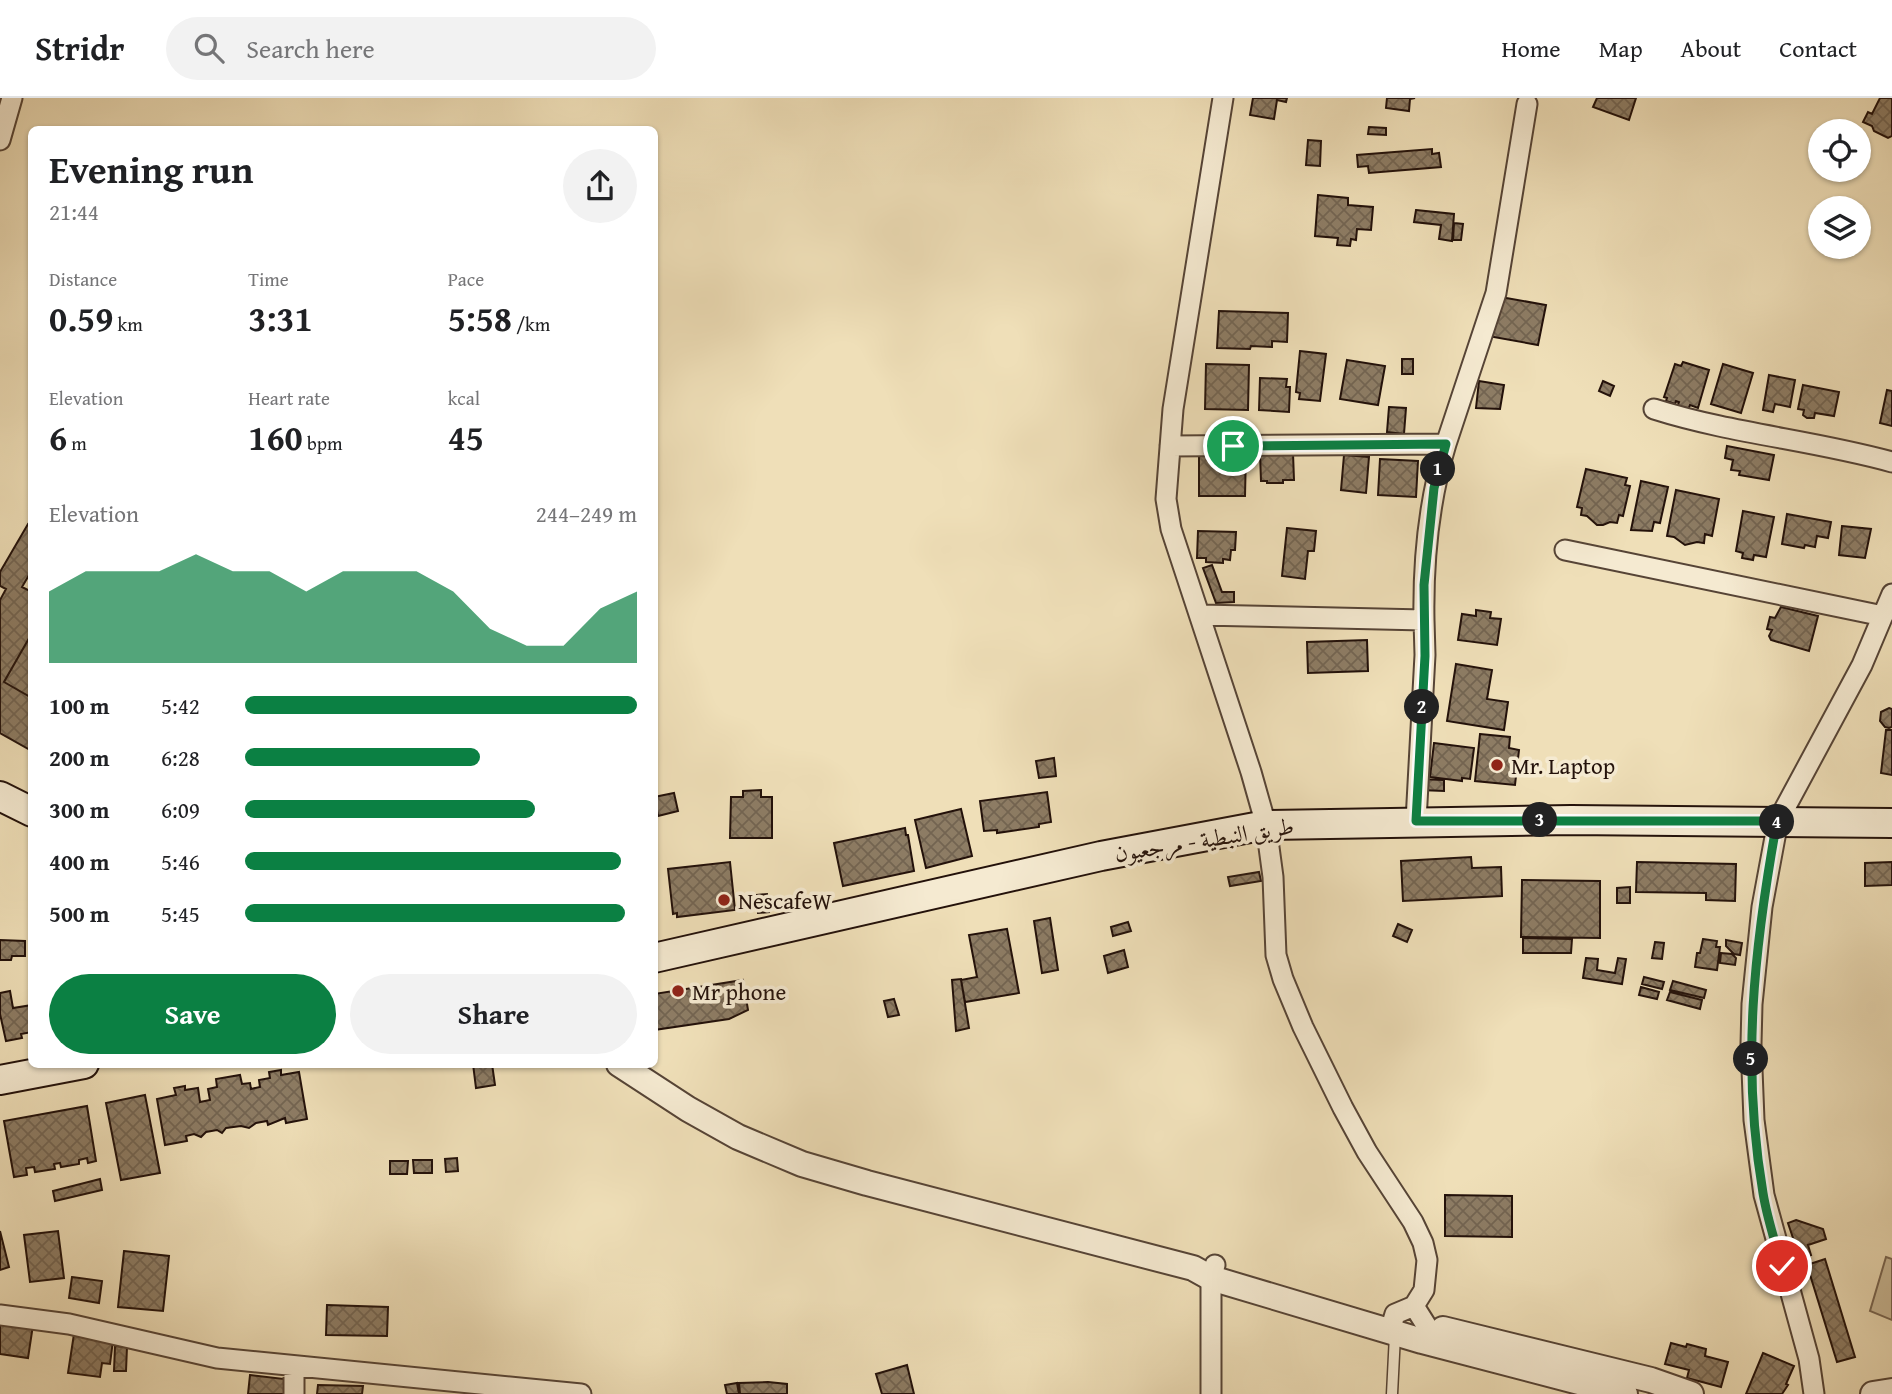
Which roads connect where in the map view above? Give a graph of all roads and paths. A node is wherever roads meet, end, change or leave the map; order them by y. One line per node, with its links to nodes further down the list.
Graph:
1 (12, 98): 4 (street)
2 (1223, 98): 7 (street)
3 (1527, 104): 6 (street)
4 (0, 140)
5 (1654, 409): 8 (street)
6 (1446, 444): 7 (street); 13 (street)
7 (1170, 446): 11 (street)
8 (1892, 462)
9 (1565, 551): 12 (street)
10 (1892, 594): 12 (street)
11 (1200, 615): 13 (street); 19 (street)
12 (1882, 616): 17 (street)
13 (1424, 621): 16 (street)
14 (0, 796): 15 (main road)
15 (28, 810)
16 (1416, 821): 17 (main road, طريق النبطية - مرجعيون); 19 (main road, طريق النبطية - مرجعيون)
17 (1777, 821): 18 (main road, طريق النبطية - مرجعيون); 35 (street)
18 (1892, 823)
19 (1266, 825): 20 (main road, طريق النبطية - مرجعيون); 26 (street)
20 (658, 957)
21 (63, 1068): 23 (main road)
22 (625, 1068): 24 (street)
23 (0, 1080)
24 (1206, 1270): 26 (street); 32 (street)
25 (0, 1315): 27 (street)
26 (1407, 1325): 28 (street); 33 (lane); 34 (street)
27 (295, 1366): 30 (street); 31 (street)
28 (1666, 1389)
29 (1892, 1391): 36 (street)
30 (294, 1394)
31 (581, 1394)
32 (1211, 1394)
33 (1392, 1394)
34 (1625, 1394)
35 (1814, 1394)
36 (1873, 1394)

